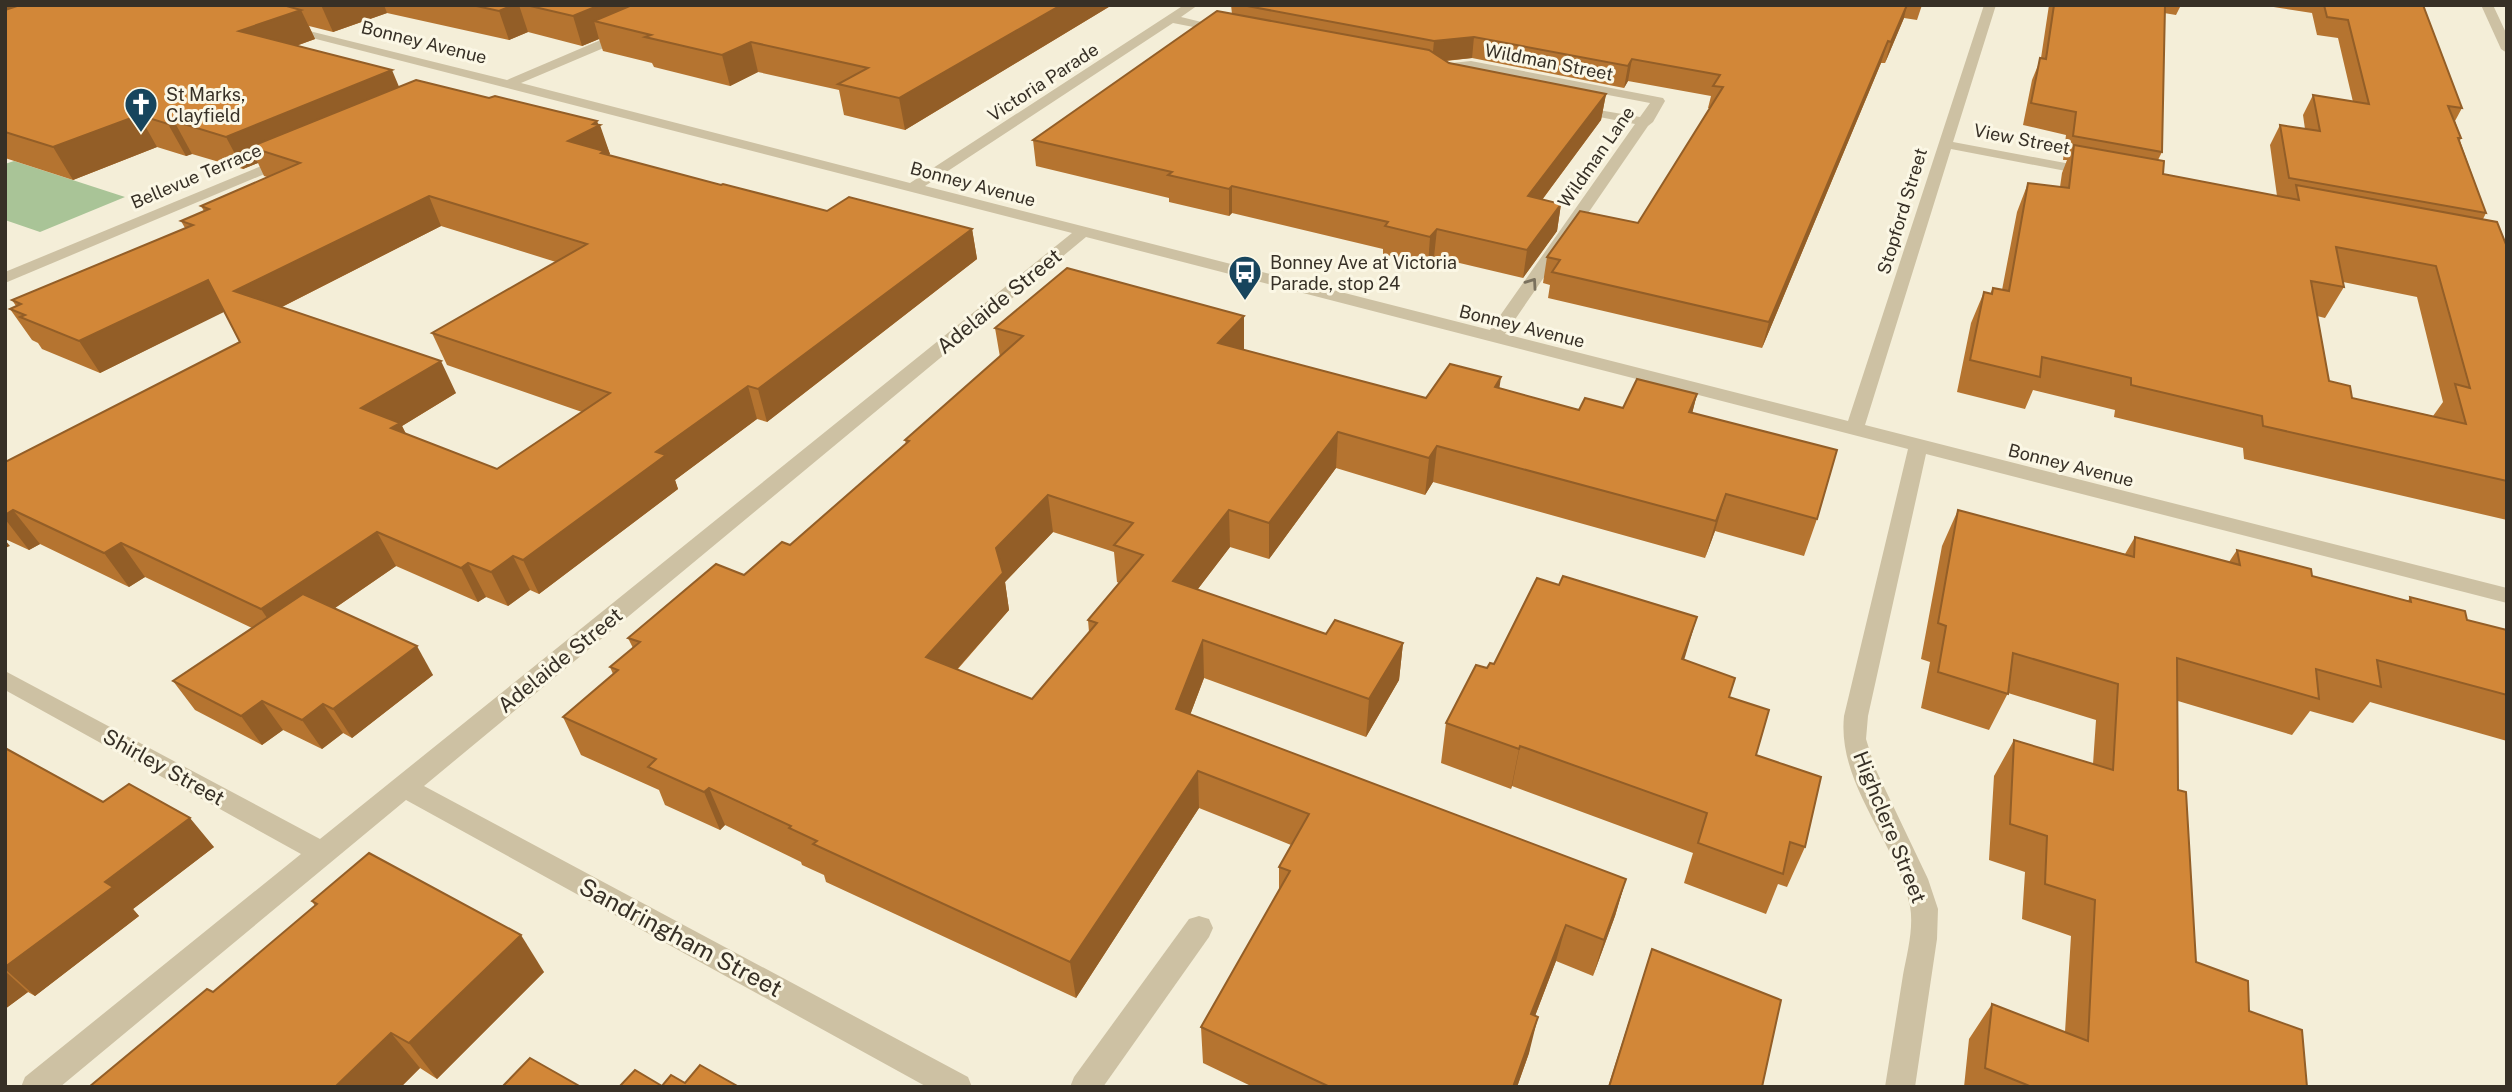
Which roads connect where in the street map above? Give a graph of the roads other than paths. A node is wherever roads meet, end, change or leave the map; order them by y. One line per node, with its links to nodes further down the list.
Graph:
1 (1192, 5): 4 (street, Victoria Parade)
2 (1990, 5): 16 (street, Stopford Street)
3 (2487, 5): 8 (street)
4 (1171, 19): 7 (street); 19 (street, Victoria Parade)
5 (268, 22): 9 (street, Bonney Avenue)
6 (646, 26): 11 (street)
7 (1238, 32)
8 (2507, 49)
9 (480, 77): 11 (street, Bonney Avenue); 12 (street)
10 (1452, 82): 13 (street, Wildman Street)
11 (509, 84): 19 (street, Bonney Avenue)
12 (457, 87)
13 (1658, 101): 15 (street, Wildman Lane)
14 (1554, 104): 15 (street, Wildman Street)
15 (1646, 122): 22 (street, Wildman Lane, one-way to 15)
16 (1944, 144): 18 (street, View Street); 23 (street, Stopford Street)
17 (298, 154): 21 (street, Bellevue Terrace)
18 (2113, 176)
19 (912, 188): 20 (street, Bonney Avenue)
20 (1082, 233): 22 (street, Bonney Avenue); 27 (street, Adelaide Street)
21 (5, 278)
22 (1493, 338): 23 (street, Bonney Avenue)
23 (1854, 430): 24 (street, Bonney Avenue)
24 (1918, 446): 25 (street, Bonney Avenue); 33 (street, Highclere Street)
25 (2507, 597)
26 (5, 679): 28 (street, Shirley Street)
27 (404, 787): 28 (street, Adelaide Street); 31 (street, Sandringham Street)
28 (324, 852): 30 (street, Adelaide Street)
29 (1199, 928): 32 (street)
30 (36, 1087)
31 (957, 1087)
32 (1085, 1087)
33 (1899, 1087)

